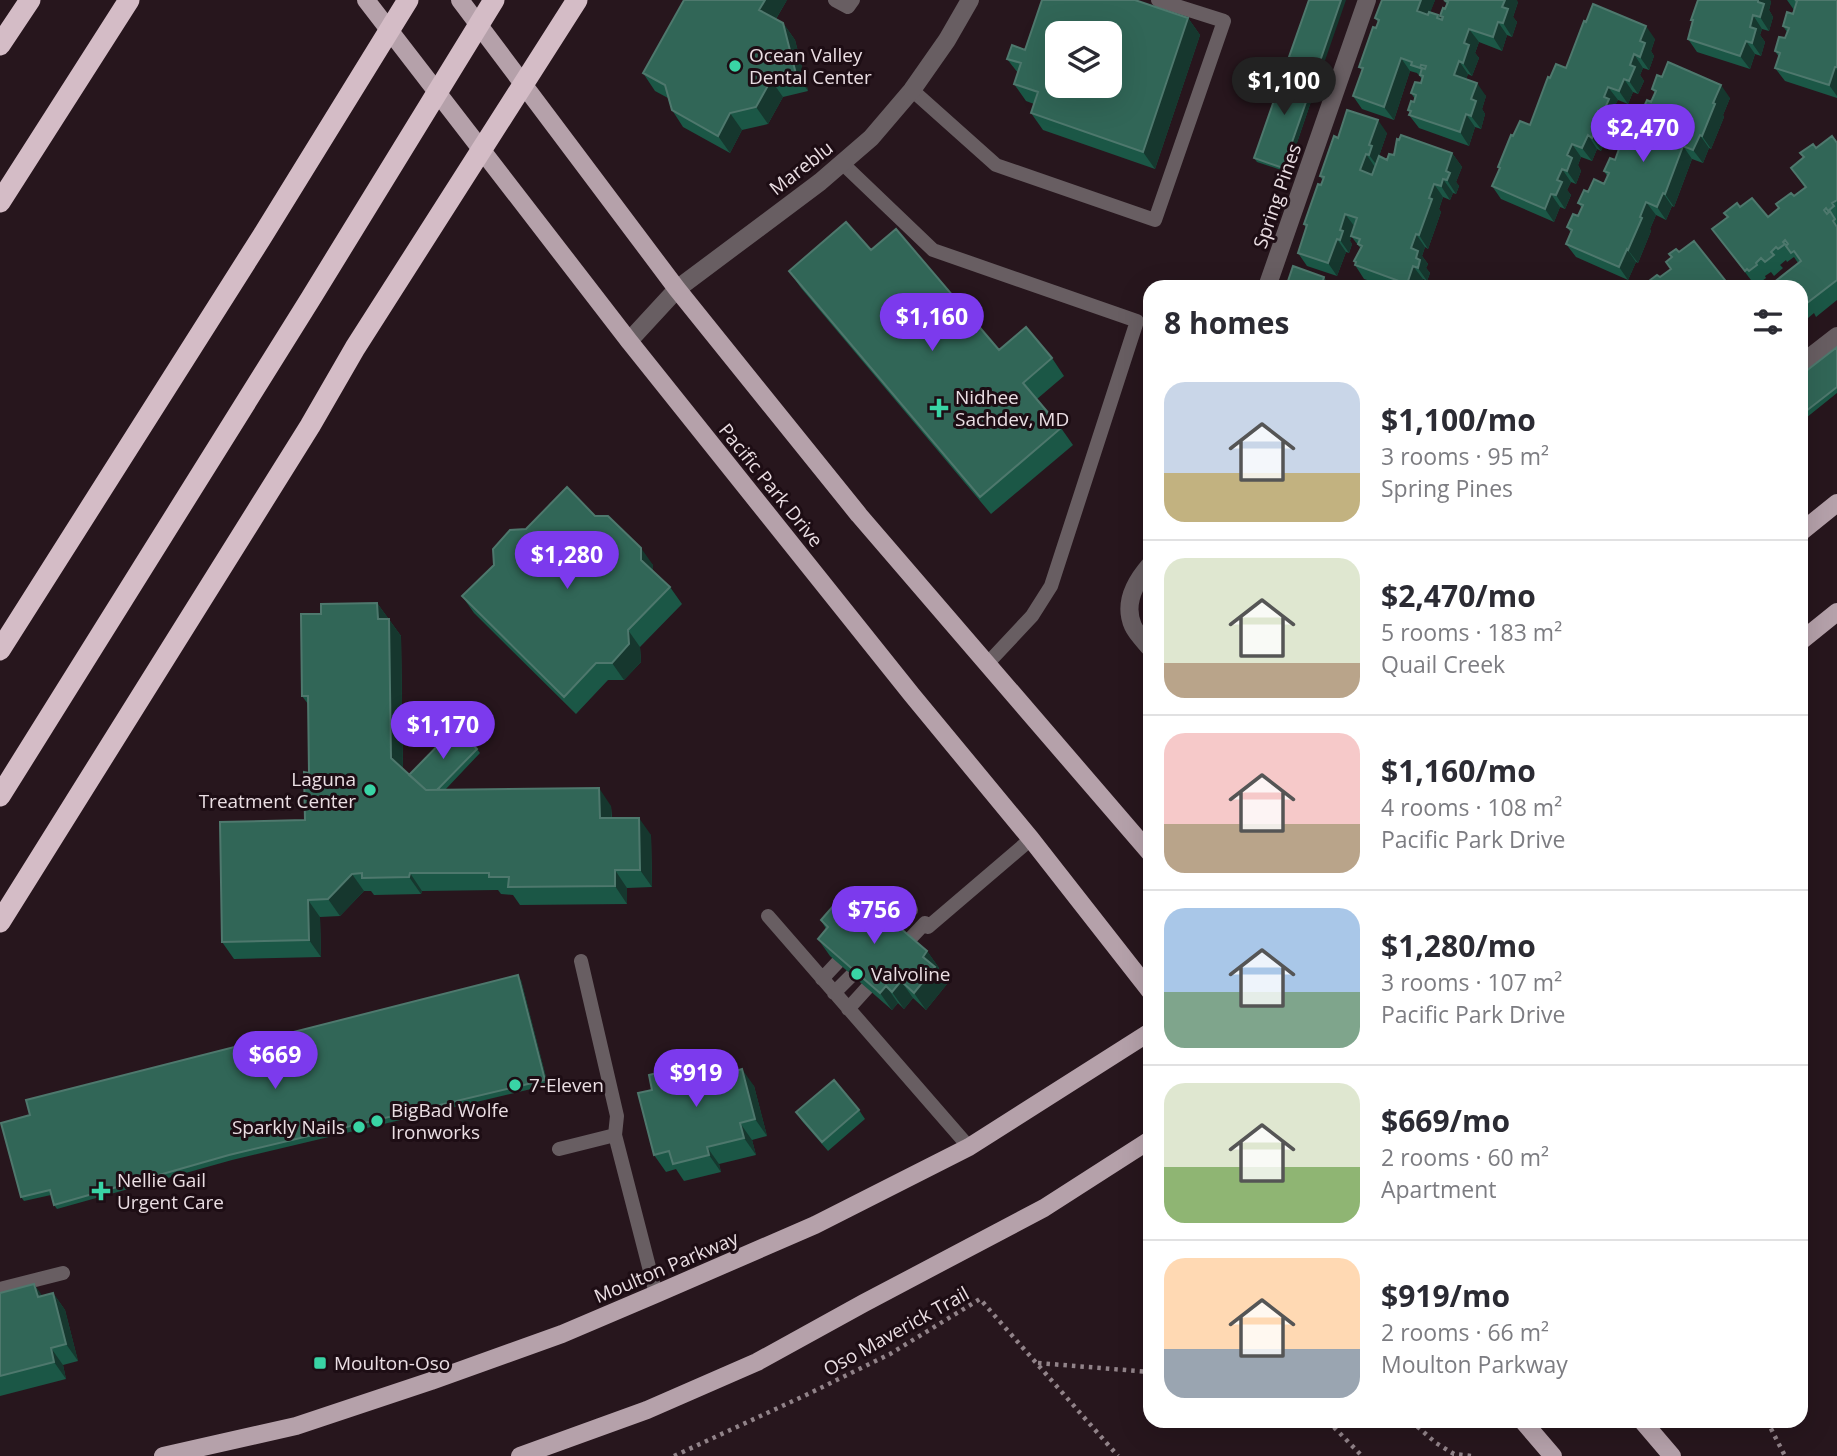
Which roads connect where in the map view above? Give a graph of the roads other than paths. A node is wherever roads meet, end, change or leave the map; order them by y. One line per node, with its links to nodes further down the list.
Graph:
1 (30, 0): 13 (highway)
2 (129, 0): 16 (highway)
3 (366, 0): 20 (main road, Pacific Park Drive)
4 (408, 0): 28 (highway)
5 (460, 0): 18 (main road)
6 (494, 0): 30 (highway)
7 (578, 0): 37 (highway)
8 (835, 0): 9 (lane)
9 (853, 0)
10 (970, 0): 14 (street, Mareblu)
11 (1158, 0): 14 (lane)
12 (1367, 0): 17 (street, Spring Pines)
13 (0, 45)
14 (912, 90): 15 (street, Mareblu)
15 (842, 163): 18 (street, Mareblu); 29 (lane)
16 (0, 202)
17 (1269, 280)
18 (677, 289): 20 (street, Mareblu); 29 (main road)
19 (1837, 336): 21 (street)
20 (629, 341): 31 (main road, Pacific Park Drive)
21 (1808, 359)
22 (1837, 503): 23 (main road)
23 (1808, 526)
24 (1143, 574): 27 (street)
25 (1837, 612): 26 (main road)
26 (1808, 635)
27 (1143, 639)
28 (0, 650)
29 (987, 664): 32 (main road)
30 (0, 796)
31 (1031, 839): 39 (lane); 44 (main road, Pacific Park Drive)
32 (1143, 845)
33 (897, 895): 36 (lane)
34 (911, 910): 38 (lane)
35 (768, 916): 43 (lane)
36 (879, 916)
37 (0, 922)
38 (893, 929)
39 (908, 941)
40 (581, 961): 49 (lane)
41 (837, 963): 43 (lane)
42 (852, 975): 46 (lane)
43 (822, 979): 46 (lane)
44 (1143, 982)
45 (867, 988): 47 (lane)
46 (834, 993): 47 (lane)
47 (848, 1009): 51 (lane)
48 (1143, 1036): 51 (main road, Moulton Parkway)
49 (615, 1135): 52 (lane); 55 (lane)
50 (1143, 1144): 59 (main road)
51 (969, 1147): 55 (main road, Moulton Parkway)
52 (559, 1149)
53 (62, 1273): 54 (lane)
54 (0, 1289)
55 (656, 1294): 58 (main road, Moulton Parkway)
56 (1528, 1428): 60 (main road)
57 (1648, 1428): 61 (main road)
58 (163, 1456)
59 (520, 1456)
60 (1553, 1456)
61 (1672, 1456)

